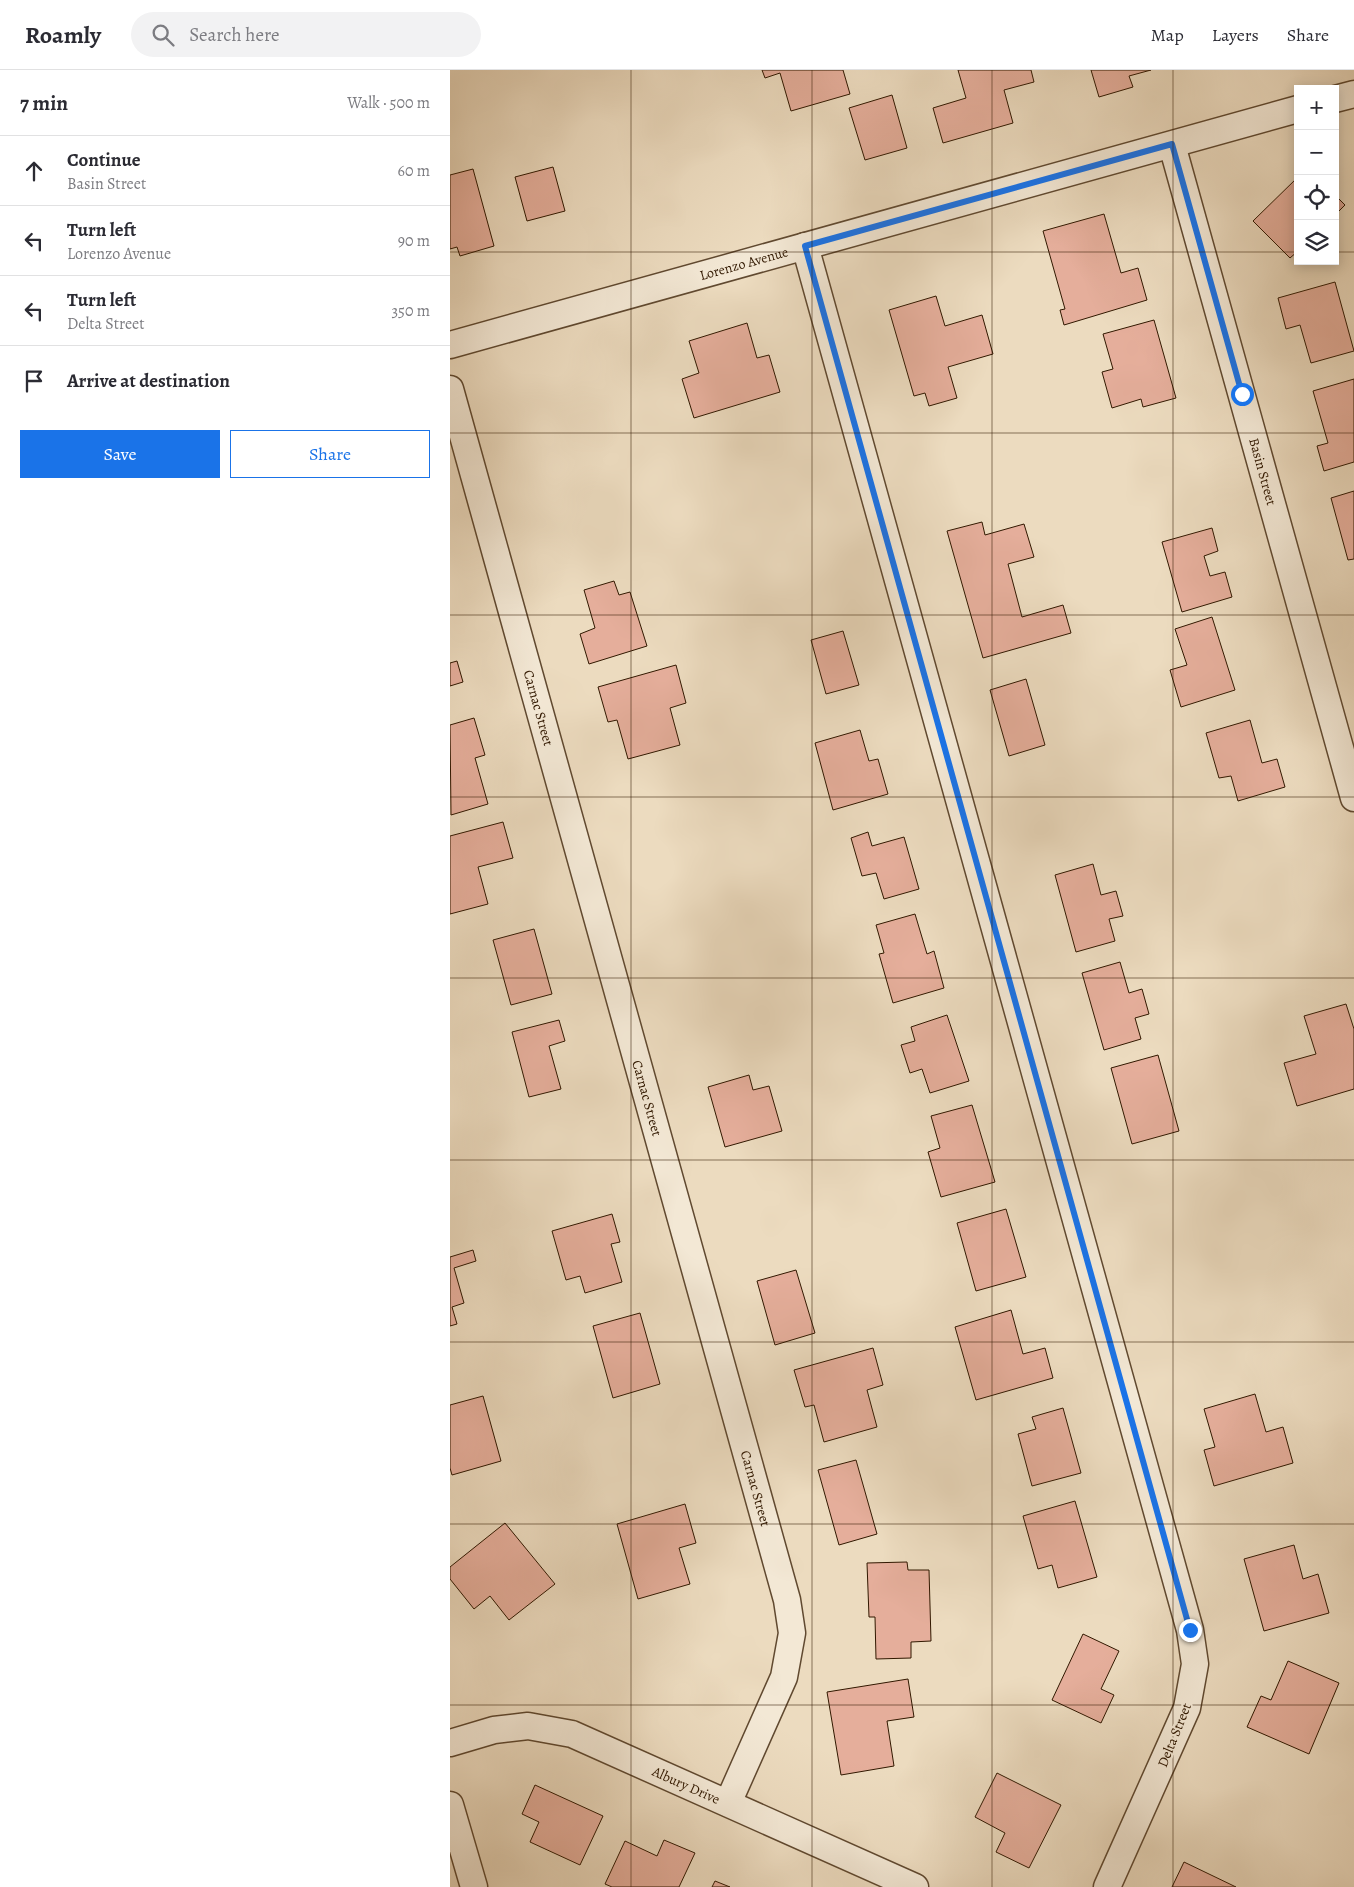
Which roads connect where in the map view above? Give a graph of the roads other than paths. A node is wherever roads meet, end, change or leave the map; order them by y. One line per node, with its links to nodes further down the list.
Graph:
1 (1354, 94): 2 (street)
2 (1339, 98)
3 (1294, 110): 4 (street, Lorenzo Avenue)
4 (1172, 144): 5 (street, Lorenzo Avenue); 8 (street, Basin Street)
5 (805, 246): 6 (street, Lorenzo Avenue); 14 (street, Delta Street)
6 (450, 345)
7 (450, 389): 10 (street, Carnac Street)
8 (1354, 798)
9 (450, 1743): 10 (street, Albury Drive)
10 (728, 1803): 13 (street, Albury Drive)
11 (450, 1805): 12 (street)
12 (474, 1887)
13 (915, 1887)
14 (1107, 1887)

